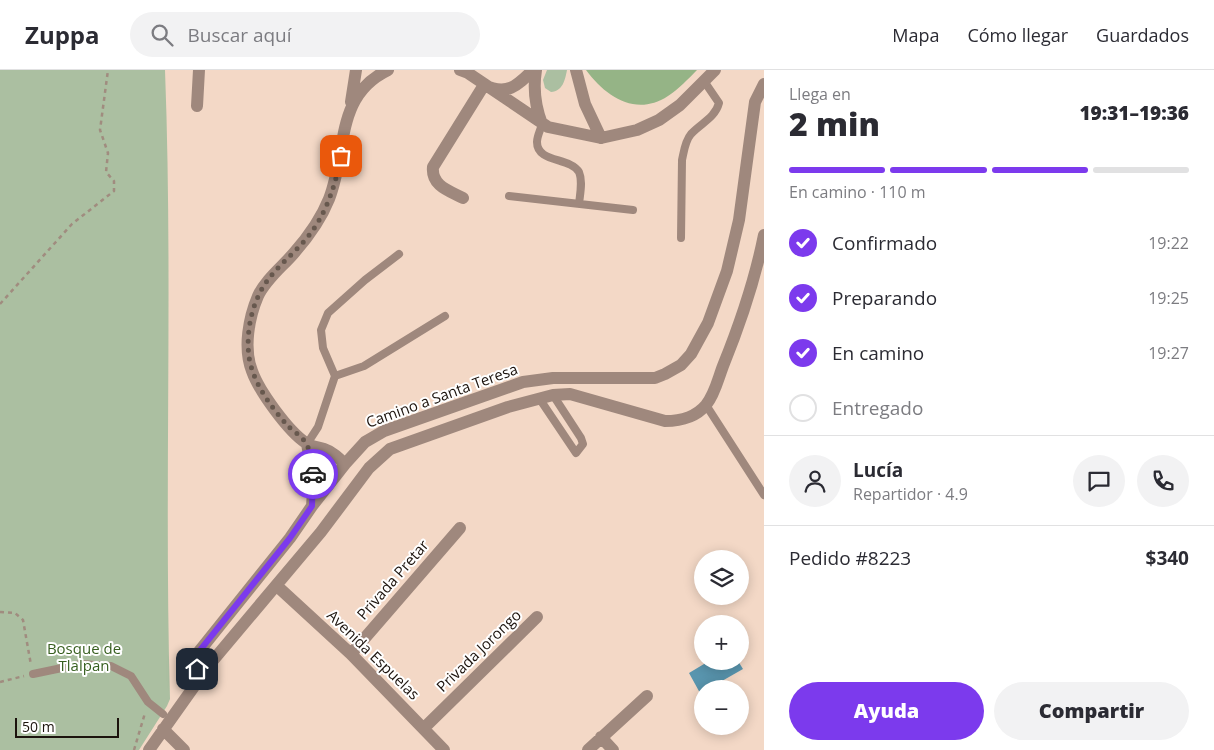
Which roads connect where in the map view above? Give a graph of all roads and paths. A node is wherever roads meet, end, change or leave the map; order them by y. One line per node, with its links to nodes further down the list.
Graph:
1 (108, 70): 23 (path)
2 (199, 70): 12 (street)
3 (356, 70): 13 (street)
4 (388, 70): 13 (street)
5 (460, 70): 11 (street)
6 (535, 70): 11 (street); 14 (street)
7 (576, 70): 15 (street)
8 (715, 70): 9 (street)
9 (704, 81): 15 (street); 21 (lane)
10 (764, 84): 30 (street, Camino a Santa Teresa)
11 (484, 85): 14 (street); 17 (street)
12 (198, 106)
13 (350, 108): 29 (street)
14 (542, 124): 15 (street); 18 (lane)
15 (600, 138)
16 (509, 196): 18 (lane)
17 (463, 198)
18 (579, 204): 19 (lane)
19 (633, 210)
20 (764, 235): 28 (street)
21 (681, 238)
22 (399, 254): 25 (lane)
23 (0, 304)
24 (445, 316): 25 (lane)
25 (334, 376): 29 (lane)
26 (553, 395): 27 (street, Camino a Santa Teresa); 27 (lane); 28 (street, Camino a Santa Teresa)
27 (539, 398): 34 (street, Camino a Santa Teresa)
28 (706, 405): 31 (lane)
29 (306, 444): 30 (street); 32 (street)
30 (345, 464): 32 (street, Camino a Santa Teresa)
31 (764, 495)
32 (312, 506): 40 (street, Camino a Santa Teresa)
33 (460, 528): 37 (street, Privada Pretar)
34 (276, 586): 37 (street, Avenida Espuelas); 40 (street, Camino a Santa Teresa)
35 (0, 612): 38 (path)
36 (537, 617): 44 (street, Privada Jorongo)
37 (350, 654): 44 (street, Avenida Espuelas)
38 (33, 674): 39 (path); 42 (lane)
39 (0, 682)
40 (196, 684): 45 (street, Camino a Santa Teresa)
41 (647, 696): 46 (street)
42 (148, 702): 43 (lane); 47 (path)
43 (162, 714)
44 (424, 728): 50 (street, Avenida Espuelas)
45 (163, 729): 48 (street, Camino a Santa Teresa); 49 (street)
46 (601, 737): 51 (street); 52 (street)
47 (134, 750)
48 (149, 750)
49 (184, 750)
50 (444, 750)
51 (588, 750)
52 (613, 750)

